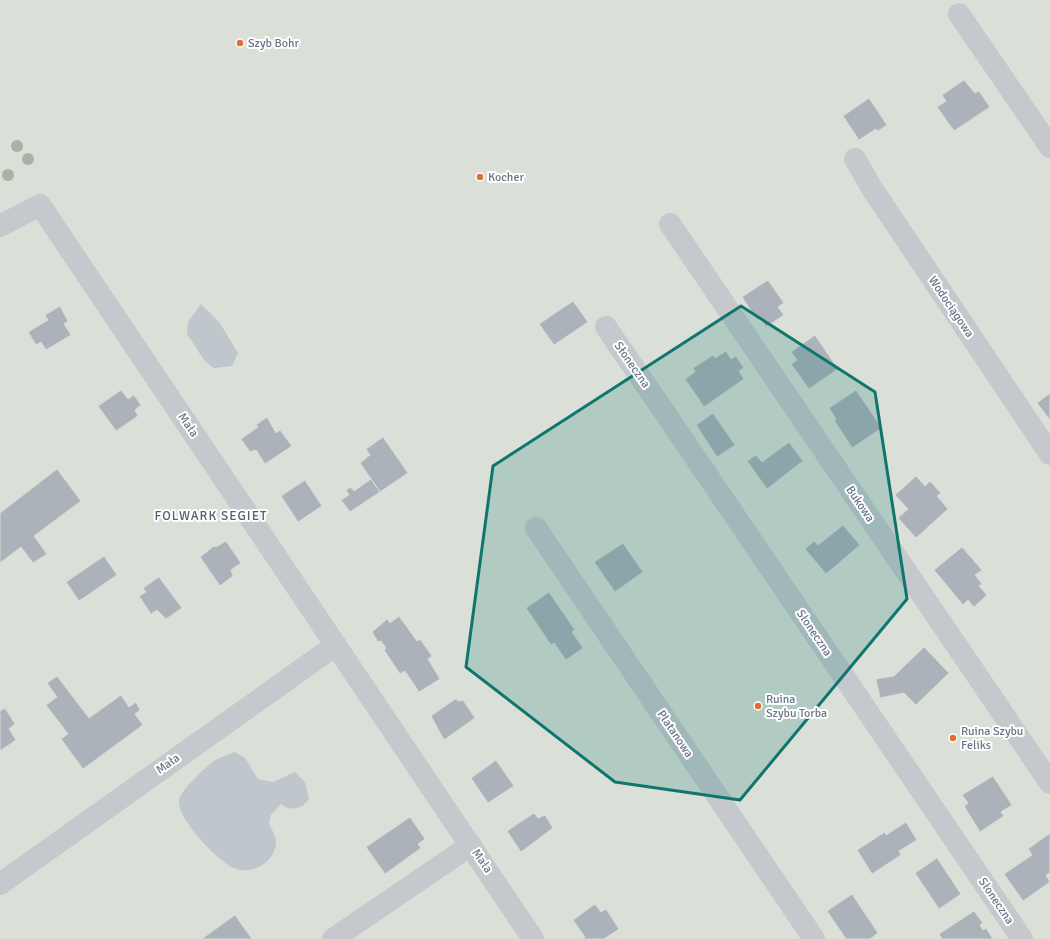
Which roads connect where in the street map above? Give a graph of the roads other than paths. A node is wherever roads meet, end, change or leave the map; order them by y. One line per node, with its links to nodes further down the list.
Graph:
1 (959, 14): 2 (street)
2 (1050, 147)
3 (855, 159): 7 (street, Wodociągowa)
4 (670, 224): 10 (street, Bukowa)
5 (0, 226): 9 (street, Mała)
6 (606, 327): 16 (street, Słoneczna)
7 (1050, 454)
8 (536, 528): 15 (street, Platanowa)
9 (336, 645): 11 (street, Mała); 12 (street, Mała)
10 (1050, 783)
11 (471, 846): 13 (street); 14 (street, Mała)
12 (0, 884)
13 (333, 939)
14 (533, 939)
15 (814, 939)
16 (1022, 939)

